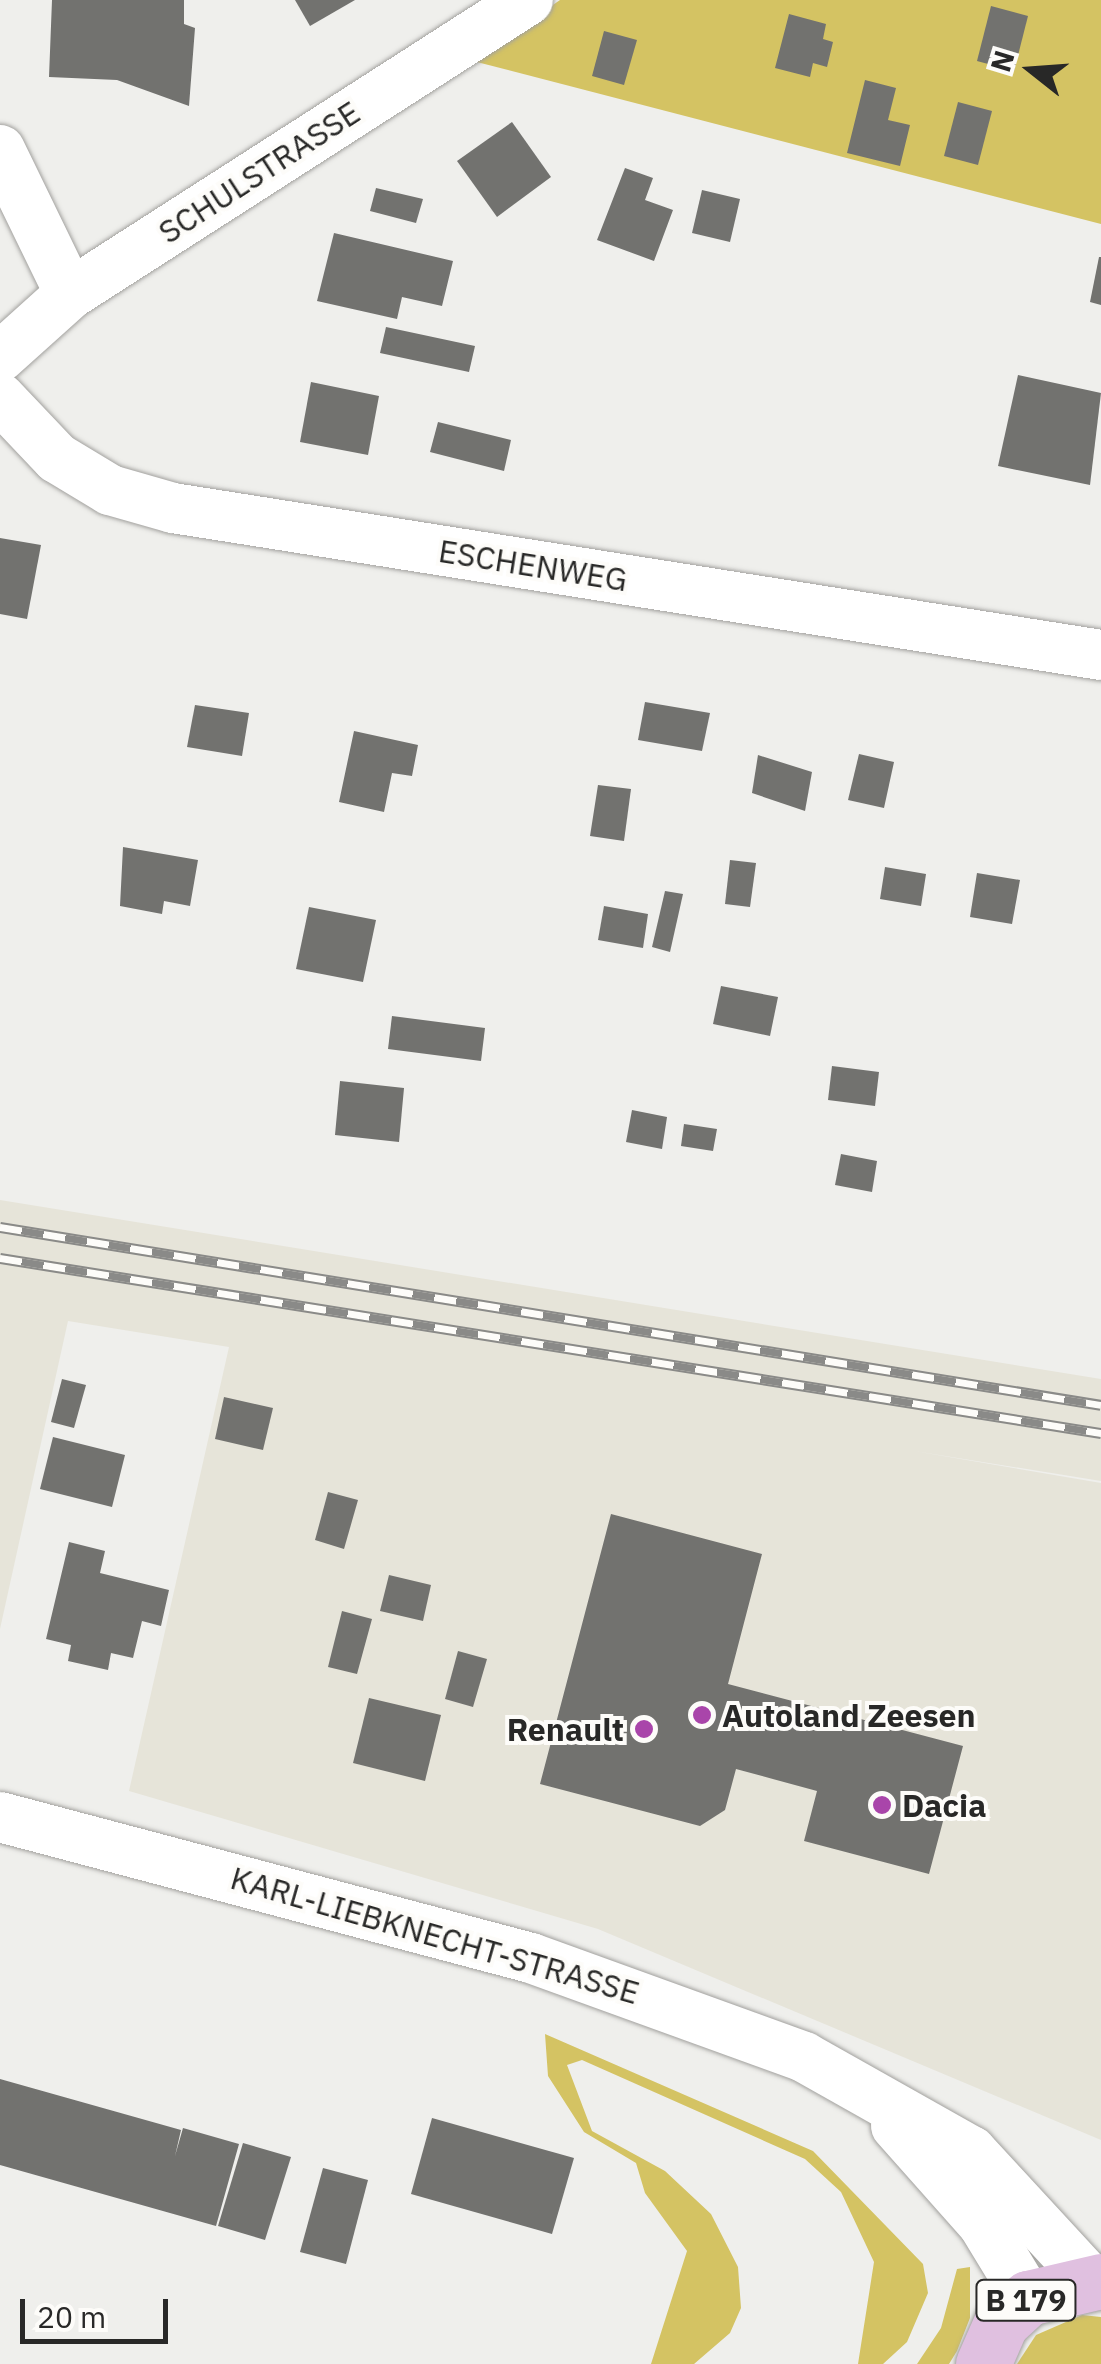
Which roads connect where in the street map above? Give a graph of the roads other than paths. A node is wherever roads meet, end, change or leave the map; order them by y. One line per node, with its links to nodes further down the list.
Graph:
1 (528, 0): 3 (street, SCHULSTRASSE)
2 (0, 150): 3 (street)
3 (70, 294): 4 (street, SCHULSTRASSE)
4 (0, 357)
5 (0, 398): 6 (street, ESCHENWEG)
6 (1101, 655)
7 (0, 1817): 8 (street, KARL-LIEBKNECHT-STRASSE)
8 (857, 2087): 9 (street, KARL-LIEBKNECHT-STRASSE); 10 (street, KARL-LIEBKNECHT-STRASSE)
9 (1095, 2280): 10 (main road, B 179)
10 (1028, 2298): 11 (main road, B 179)
11 (983, 2364)

